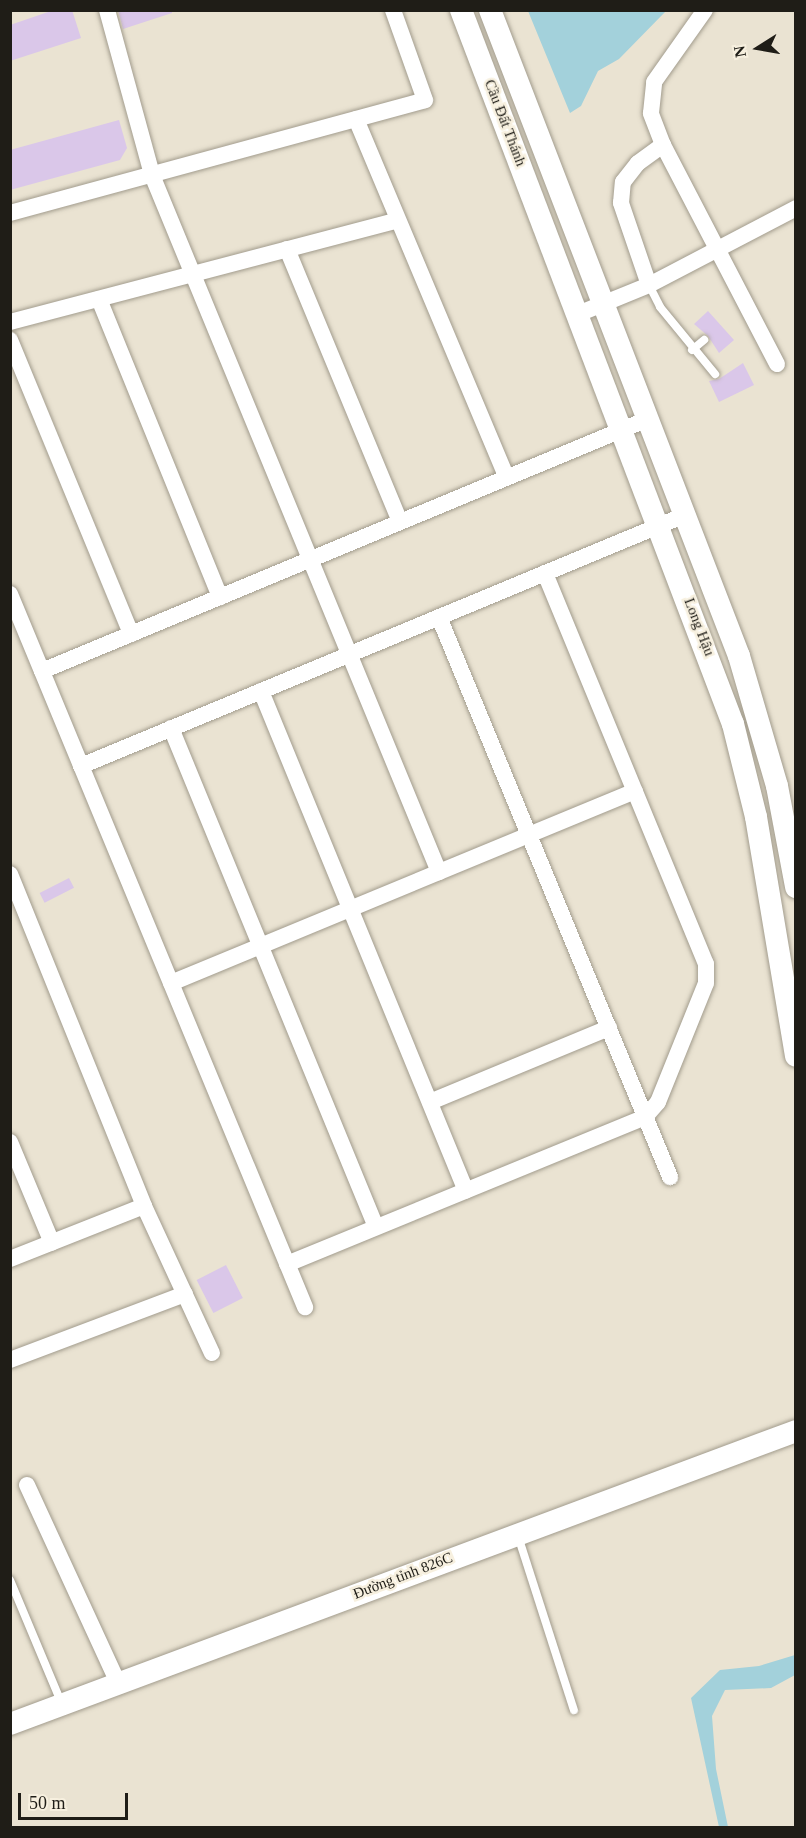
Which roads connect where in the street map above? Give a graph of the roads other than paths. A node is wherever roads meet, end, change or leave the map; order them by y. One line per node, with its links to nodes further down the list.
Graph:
1 (107, 10): 8 (street)
2 (393, 10): 6 (street)
3 (705, 10): 7 (street)
4 (492, 16): 9 (main road, Cầu Đất Thánh)
5 (465, 20): 12 (main road, Cầu Đất Thánh)
6 (356, 119): 8 (street); 13 (street)
7 (663, 145): 15 (street); 17 (street)
8 (152, 175): 11 (street); 16 (street)
9 (566, 205): 19 (main road, Long Hậu)
10 (795, 208): 15 (street)
11 (10, 213)
12 (541, 216): 20 (main road, Long Hậu)
13 (398, 220): 14 (street); 29 (street)
14 (287, 249): 16 (street); 31 (street)
15 (718, 249): 17 (street); 25 (street)
16 (193, 274): 18 (street); 33 (street)
17 (649, 285): 19 (street); 24 (lane)
18 (99, 299): 21 (street); 36 (street)
19 (604, 304): 20 (street); 27 (main road, Long Hậu)
20 (579, 314): 28 (main road, Long Hậu)
21 (10, 322)
22 (10, 340): 38 (street)
23 (704, 340): 24 (lane)
24 (692, 350): 26 (lane)
25 (777, 364)
26 (715, 374)
27 (648, 419): 28 (street); 30 (main road, Long Hậu)
28 (623, 429): 29 (street); 32 (main road, Long Hậu)
29 (507, 478): 31 (street)
30 (685, 515): 32 (street); 48 (main road, Long Hậu)
31 (400, 522): 33 (street)
32 (660, 525): 34 (street); 53 (main road, Long Hậu)
33 (310, 560): 36 (street); 39 (street)
34 (545, 573): 37 (street); 44 (street)
35 (10, 594): 40 (street)
36 (220, 597): 38 (street)
37 (439, 617): 39 (street); 45 (street)
38 (131, 634): 40 (street)
39 (350, 654): 41 (street); 46 (street)
40 (42, 671): 43 (street)
41 (261, 691): 42 (street); 49 (street)
42 (171, 728): 43 (street); 50 (street)
43 (81, 766): 51 (street)
44 (634, 791): 45 (street); 55 (street)
45 (529, 835): 46 (street); 52 (street)
46 (439, 872): 49 (street)
47 (10, 874): 59 (street)
48 (795, 887)
49 (350, 909): 50 (street); 54 (street)
50 (260, 946): 51 (street); 60 (street)
51 (171, 983): 63 (street)
52 (609, 1028): 54 (street); 55 (street)
53 (795, 1056)
54 (430, 1102): 58 (street)
55 (645, 1117): 57 (street); 58 (street)
56 (10, 1142): 61 (street)
57 (670, 1177)
58 (466, 1191): 60 (street)
59 (144, 1206): 61 (street); 64 (street)
60 (376, 1227): 63 (street)
61 (52, 1243): 62 (street)
62 (10, 1259)
63 (287, 1264): 65 (street)
64 (184, 1294): 66 (street); 67 (street)
65 (304, 1307)
66 (212, 1353)
67 (10, 1360)
68 (795, 1431): 70 (main road, Đường tỉnh 826C)
69 (27, 1485): 72 (street)
70 (518, 1533): 72 (main road, Đường tỉnh 826C); 74 (lane)
71 (10, 1580): 73 (lane)
72 (119, 1684): 73 (main road, Đường tỉnh 826C)
73 (62, 1706): 75 (main road, Đường tỉnh 826C)
74 (574, 1710)
75 (10, 1724)

